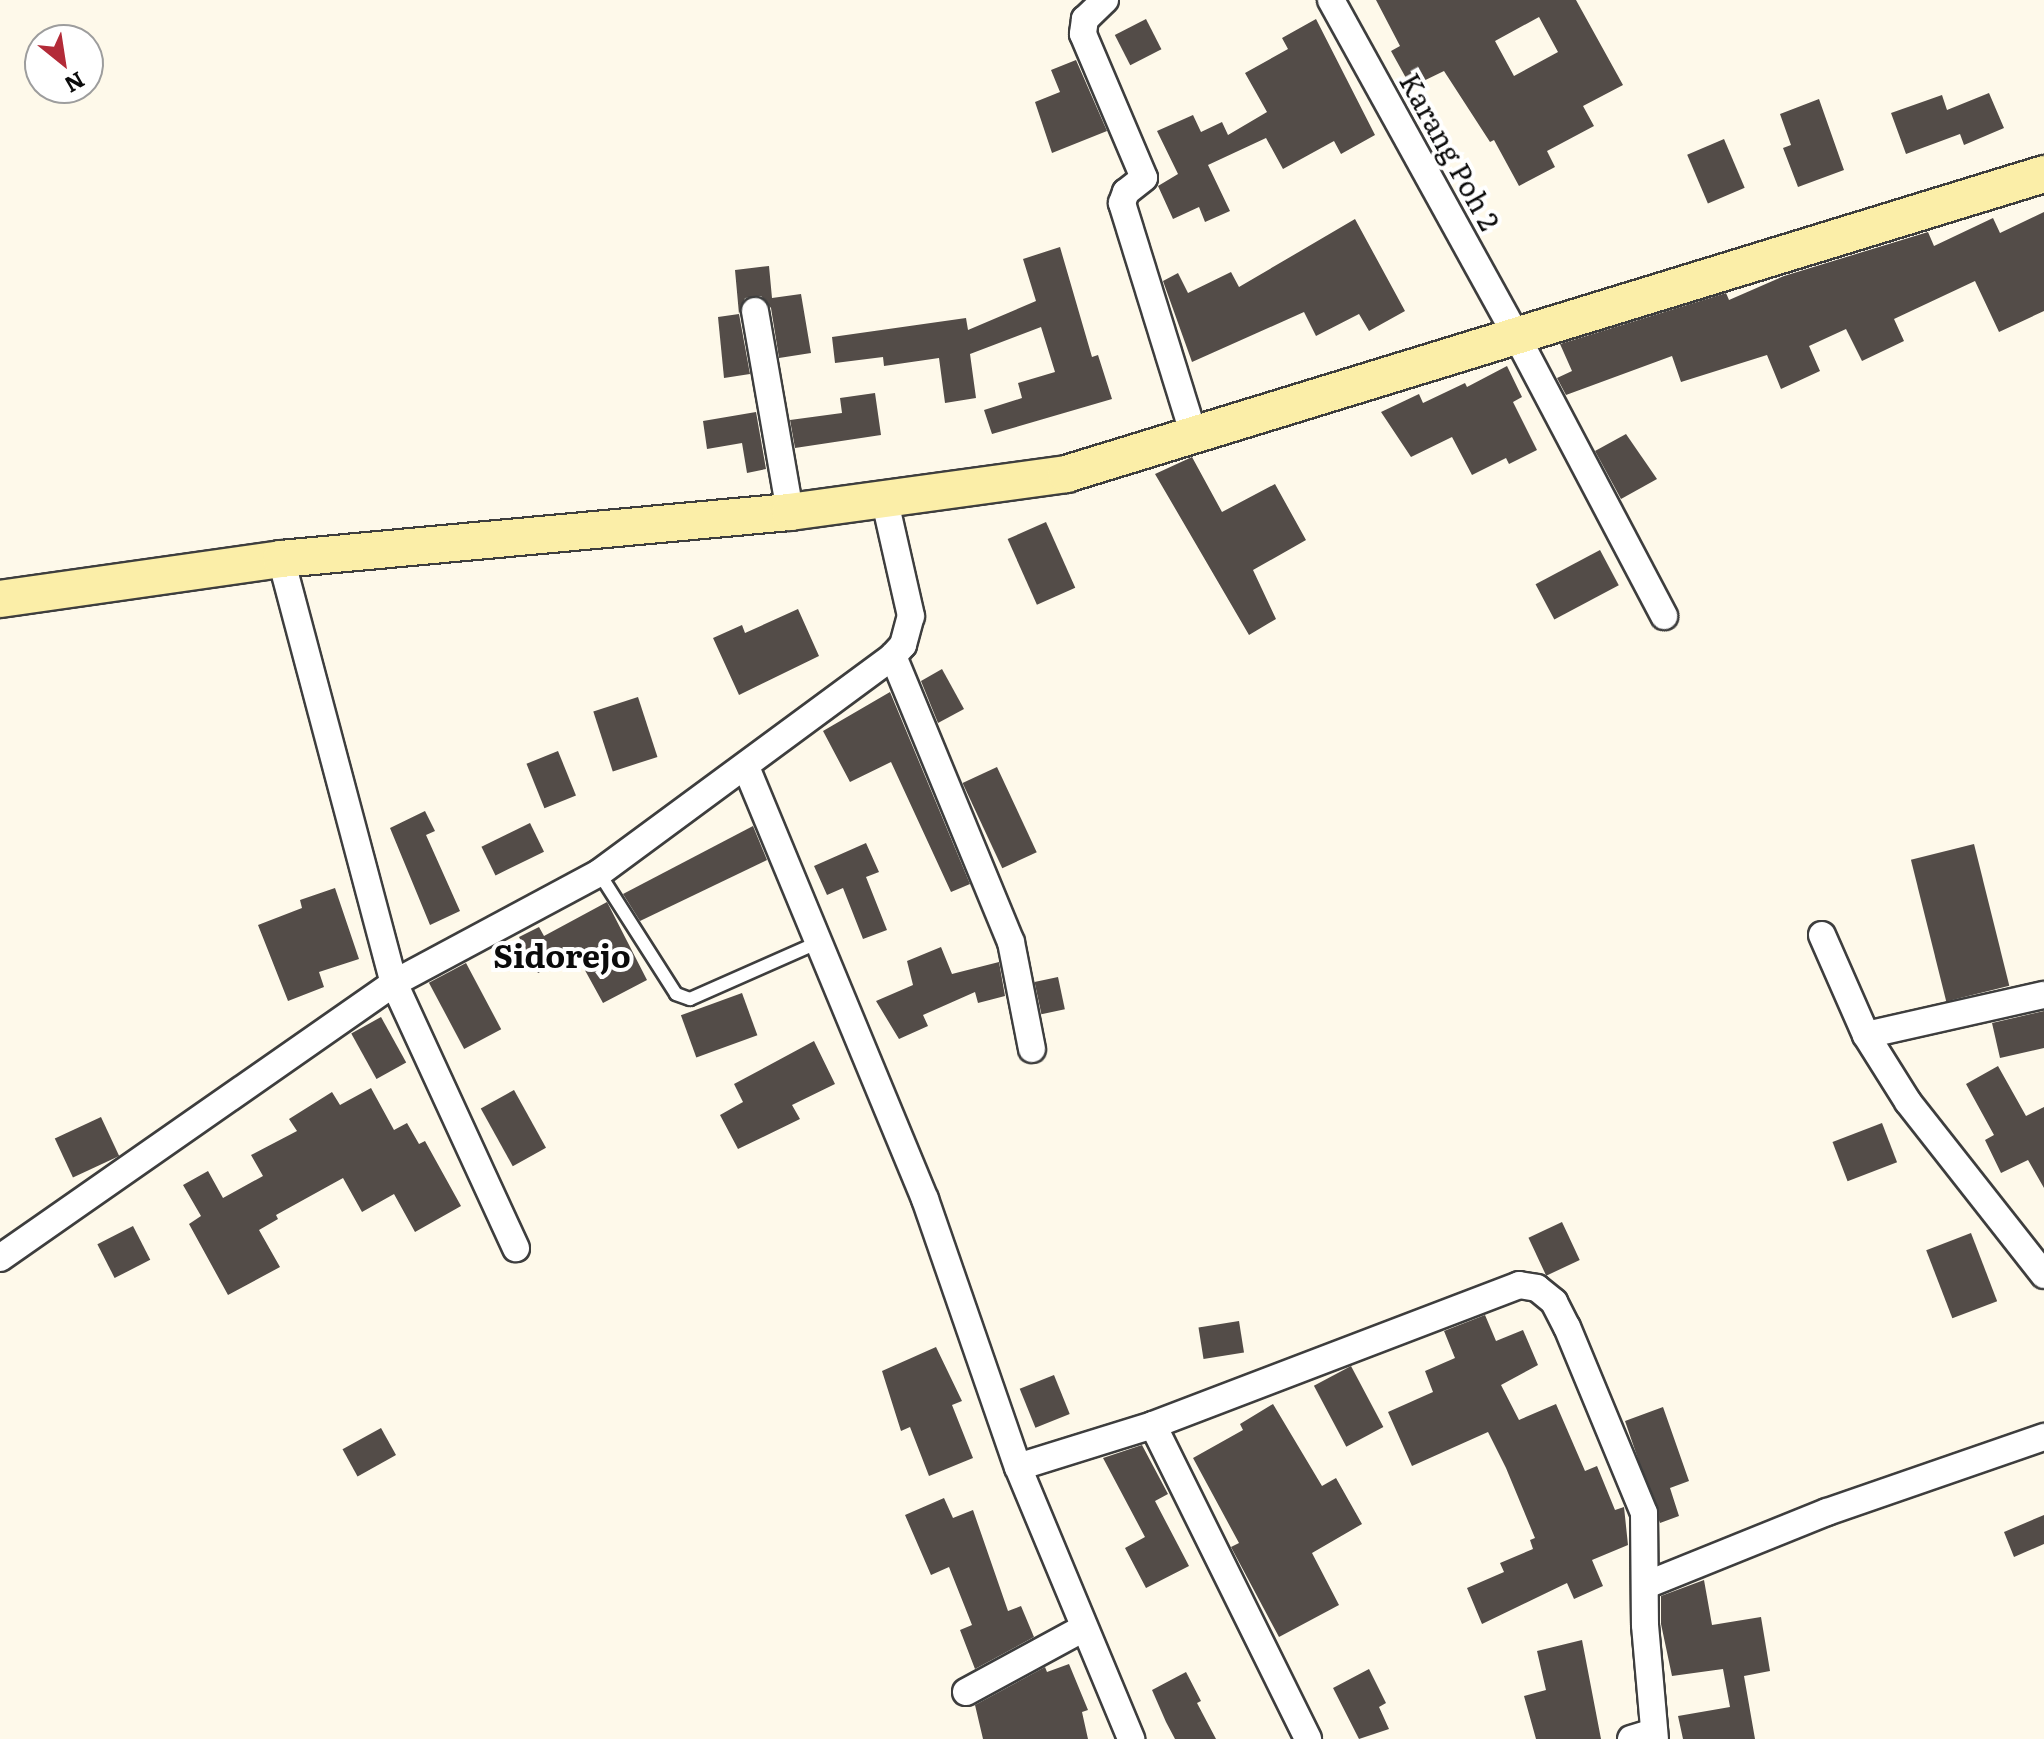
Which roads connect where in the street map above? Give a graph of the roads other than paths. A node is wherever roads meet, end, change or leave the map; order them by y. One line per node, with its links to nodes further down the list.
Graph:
1 (1105, 0): 6 (street)
2 (1331, 0): 5 (street, Karang Poh 2)
3 (2044, 174): 5 (main road)
4 (755, 311): 8 (street)
5 (1515, 333): 6 (main road); 11 (street, Karang Poh 2)
6 (1194, 435): 7 (main road)
7 (884, 497): 8 (main road); 12 (street)
8 (790, 512): 9 (main road)
9 (281, 559): 10 (main road); 17 (street)
10 (0, 599)
11 (1664, 616)
12 (893, 656): 13 (street); 20 (street)
13 (746, 767): 14 (street); 16 (street)
14 (599, 873): 16 (lane); 17 (street)
15 (1822, 935): 19 (street)
16 (819, 942): 26 (street)
17 (394, 983): 21 (street); 22 (street)
18 (2044, 995): 19 (street)
19 (1866, 1035): 23 (street)
20 (1032, 1049)
21 (516, 1248)
22 (0, 1258)
23 (2044, 1275)
24 (1153, 1425): 26 (street); 27 (street); 32 (street)
25 (2044, 1437): 27 (street)
26 (1018, 1467): 28 (street)
27 (1646, 1585): 30 (street)
28 (1082, 1629): 29 (street); 31 (street)
29 (966, 1692)
30 (1647, 1737)
31 (1131, 1739)
32 (1308, 1739)

